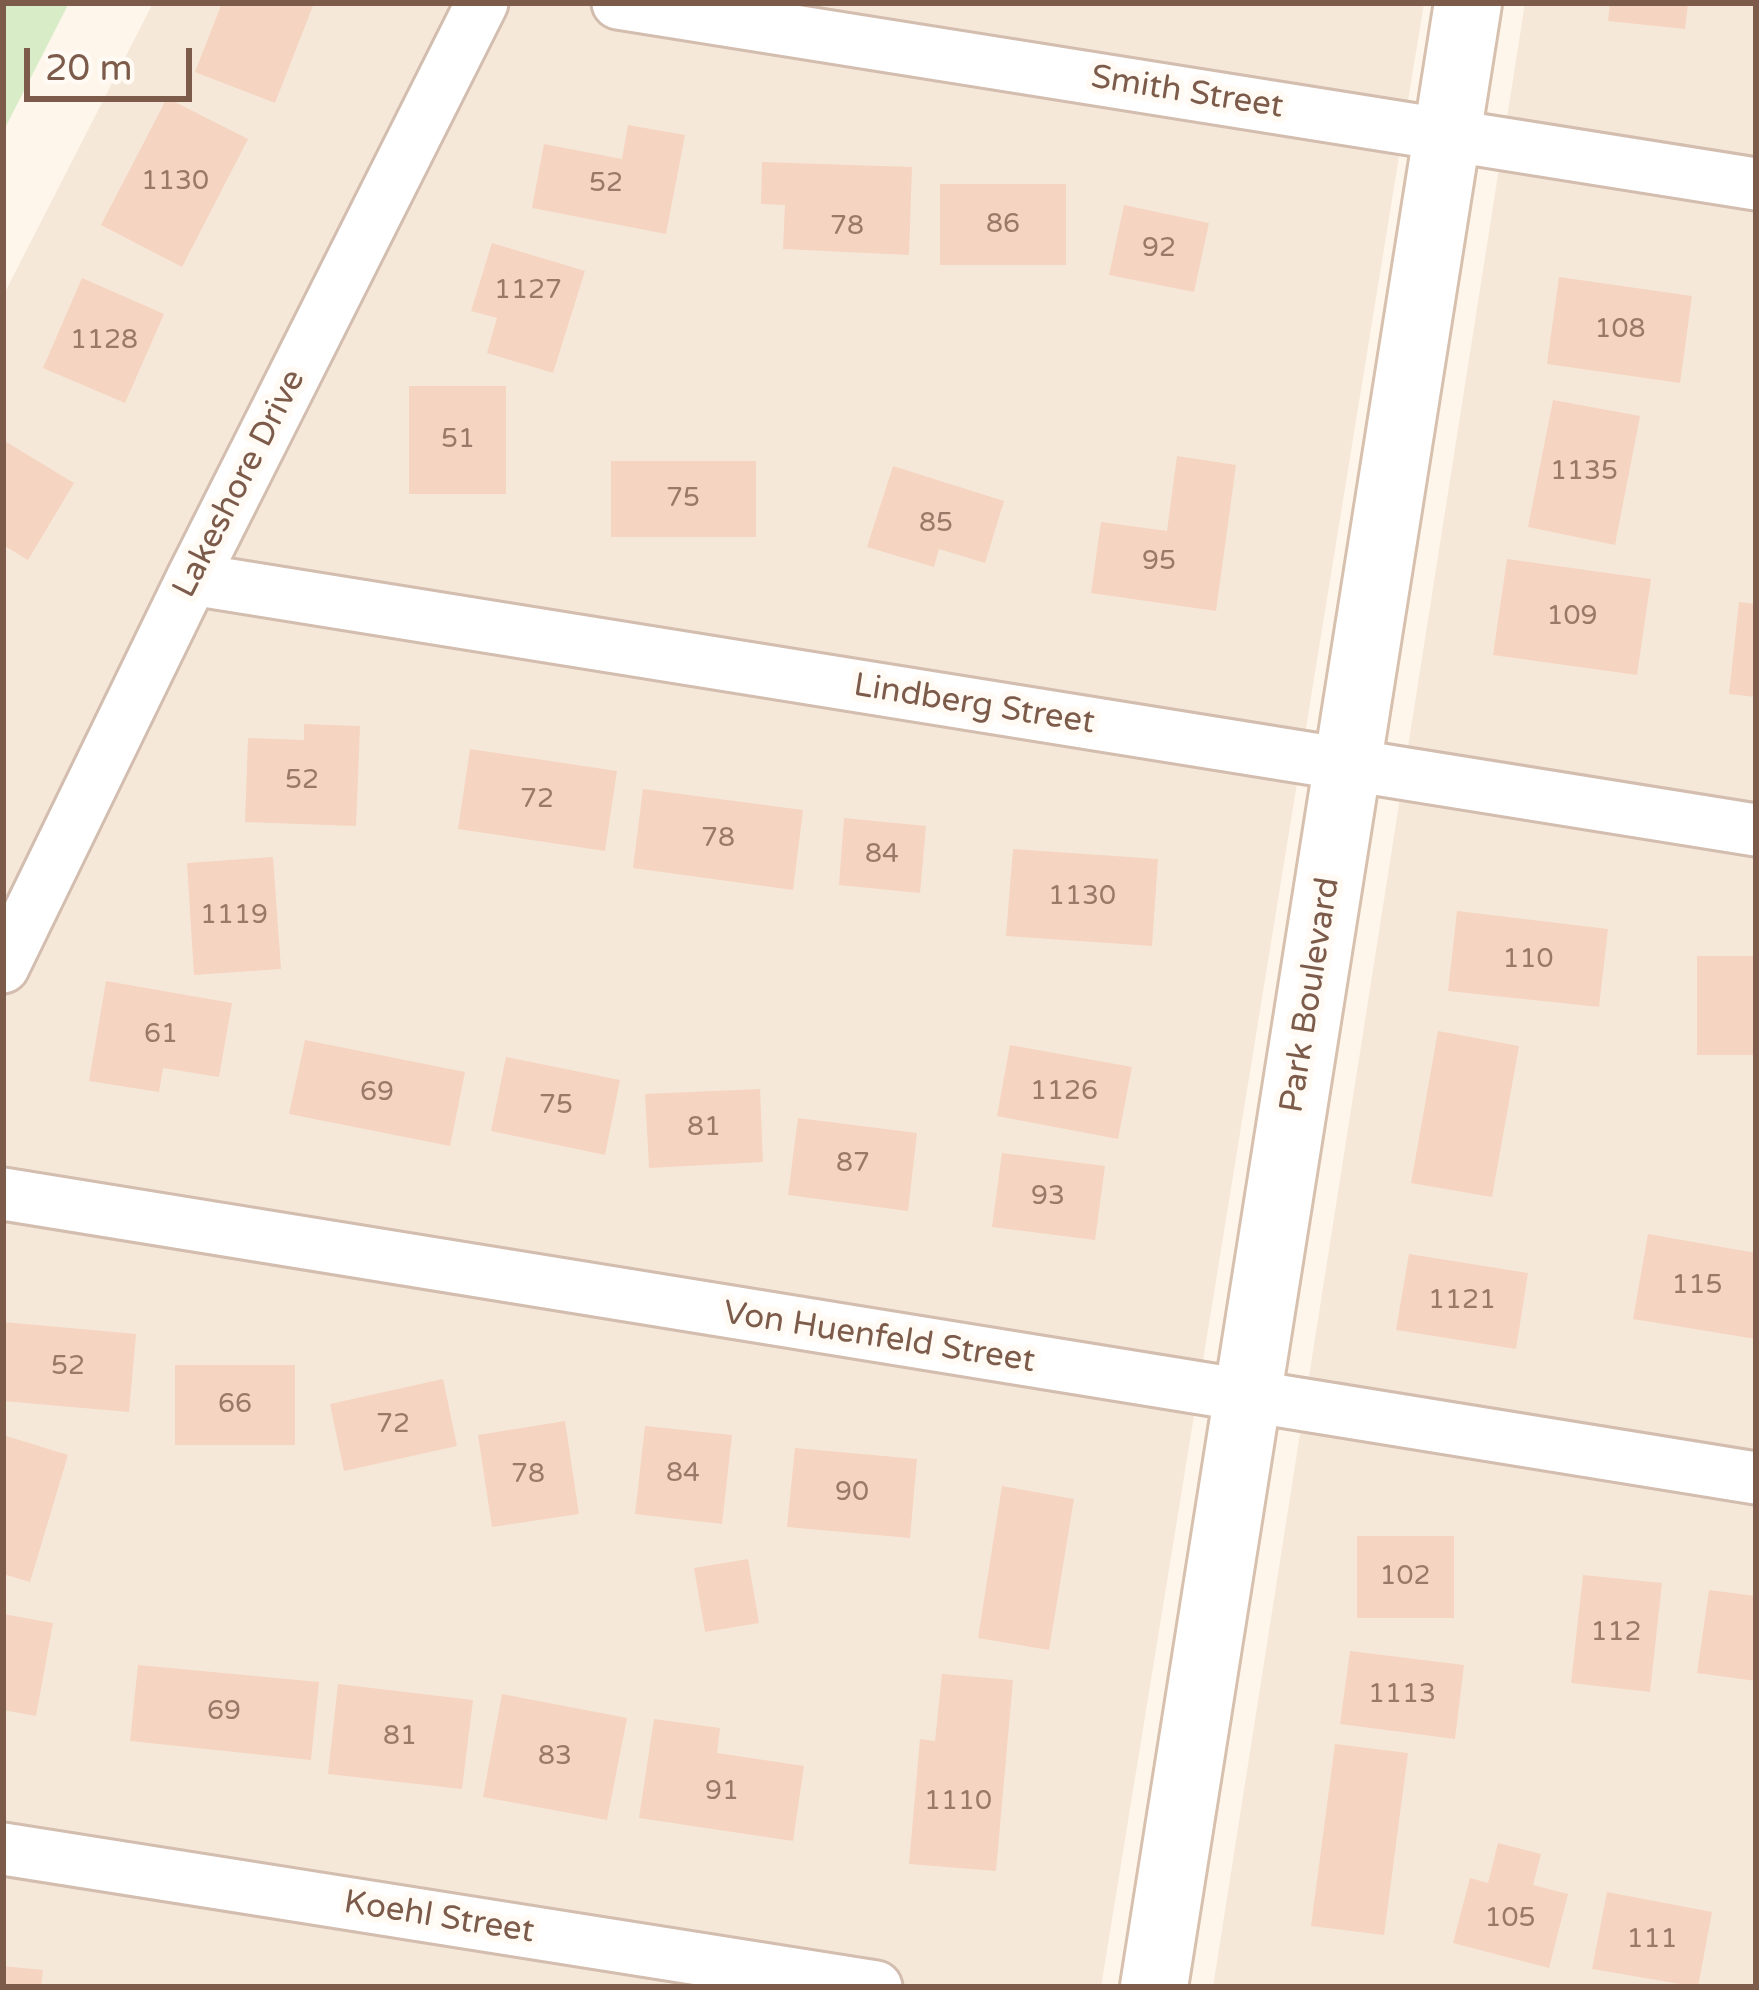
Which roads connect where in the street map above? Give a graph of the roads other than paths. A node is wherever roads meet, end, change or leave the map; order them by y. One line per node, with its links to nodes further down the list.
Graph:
1 (482, 3): 6 (street, Lakeshore Drive)
2 (619, 3): 4 (street, Smith Street)
3 (1468, 3): 4 (street, Park Boulevard)
4 (1448, 135): 5 (street, Smith Street); 7 (street, Park Boulevard)
5 (1756, 184)
6 (192, 578): 7 (street, Lindberg Street); 9 (street, Lakeshore Drive)
7 (1348, 765): 8 (street, Lindberg Street); 11 (street, Park Boulevard)
8 (1756, 830)
9 (3, 967)
10 (3, 1194): 11 (street, Von Huenfeld Street)
11 (1247, 1398): 12 (street, Von Huenfeld Street); 15 (street, Park Boulevard)
12 (1756, 1478)
13 (3, 1849): 14 (street, Koehl Street)
14 (876, 1987)
15 (1154, 1987)

